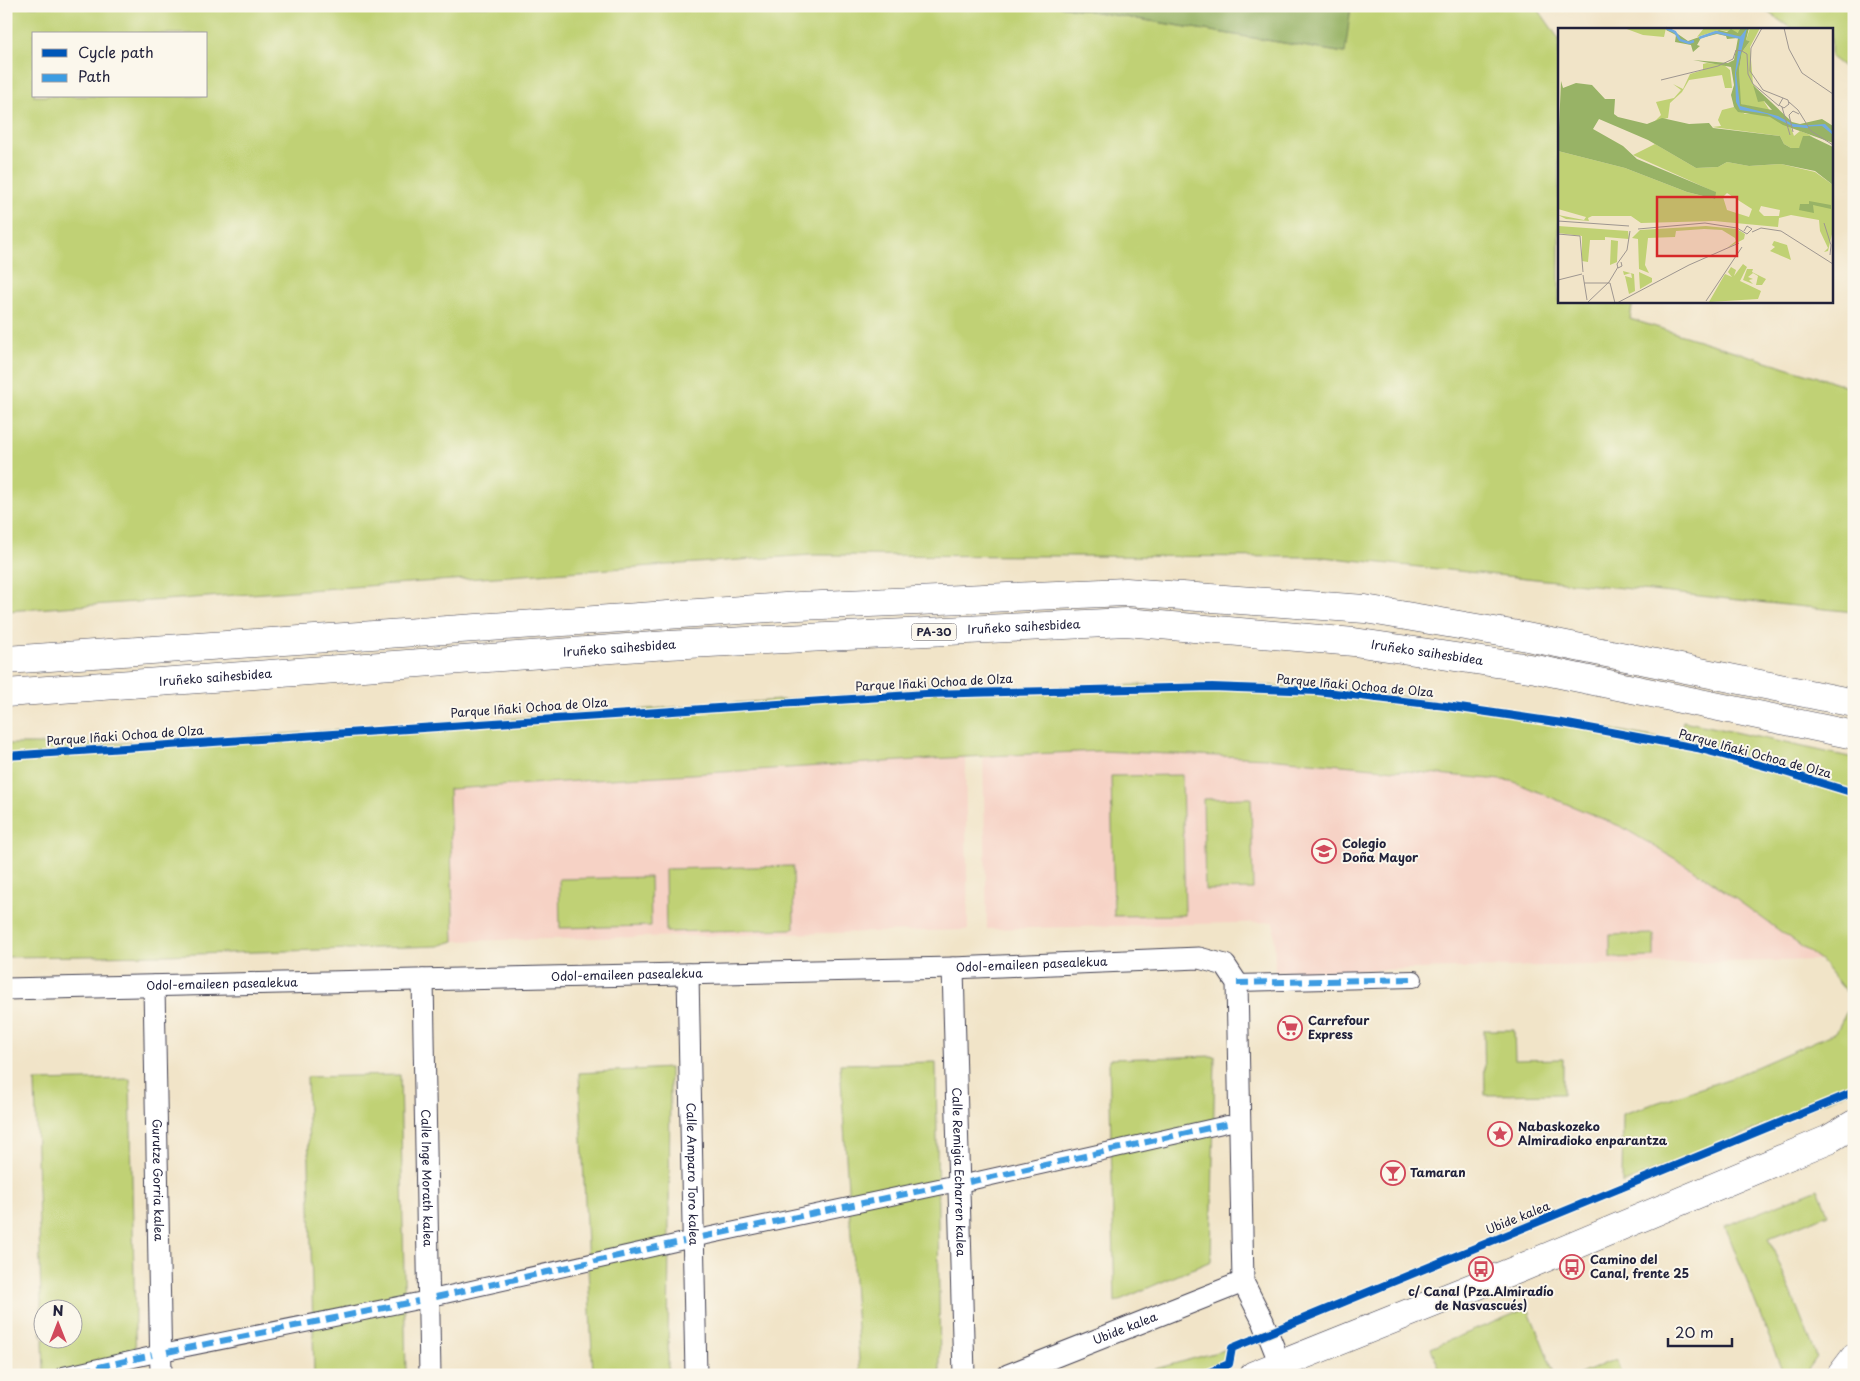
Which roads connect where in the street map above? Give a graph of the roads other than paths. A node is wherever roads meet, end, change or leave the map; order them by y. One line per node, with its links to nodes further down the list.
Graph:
1 (6, 660): 3 (main road)
2 (6, 692): 4 (main road, Iruñeko saihesbidea / PA-30)
3 (1854, 704)
4 (1854, 735)
5 (953, 968): 6 (street, Odol-emaileen pasealekua); 9 (street, Odol-emaileen pasealekua); 28 (street, Calle Remigia Echarren kalea)
6 (688, 974): 8 (street, Odol-emaileen pasealekua); 27 (street, Calle Amparo Toro kalea)
7 (1414, 979): 9 (street)
8 (423, 980): 10 (street, Odol-emaileen pasealekua); 26 (street, Calle Inge Morath kalea)
9 (1238, 982): 19 (street)
10 (154, 986): 11 (street, Odol-emaileen pasealekua); 25 (street, Gurutze Gorria kalea)
11 (6, 989)
12 (1227, 1124): 15 (street)
13 (1854, 1124): 14 (main road)
14 (1842, 1139): 23 (main road)
15 (968, 1182)
16 (948, 1185): 17 (street)
17 (702, 1238)
18 (684, 1241): 20 (street)
19 (1244, 1282): 23 (street); 29 (street, Ubide kalea)
20 (436, 1297)
21 (418, 1301): 24 (street)
22 (1854, 1358): 31 (main road)
23 (1280, 1364): 30 (main road)
24 (63, 1375)
25 (161, 1375)
26 (430, 1375)
27 (696, 1375)
28 (964, 1375)
29 (1008, 1375)
30 (1254, 1375)
31 (1841, 1375)

